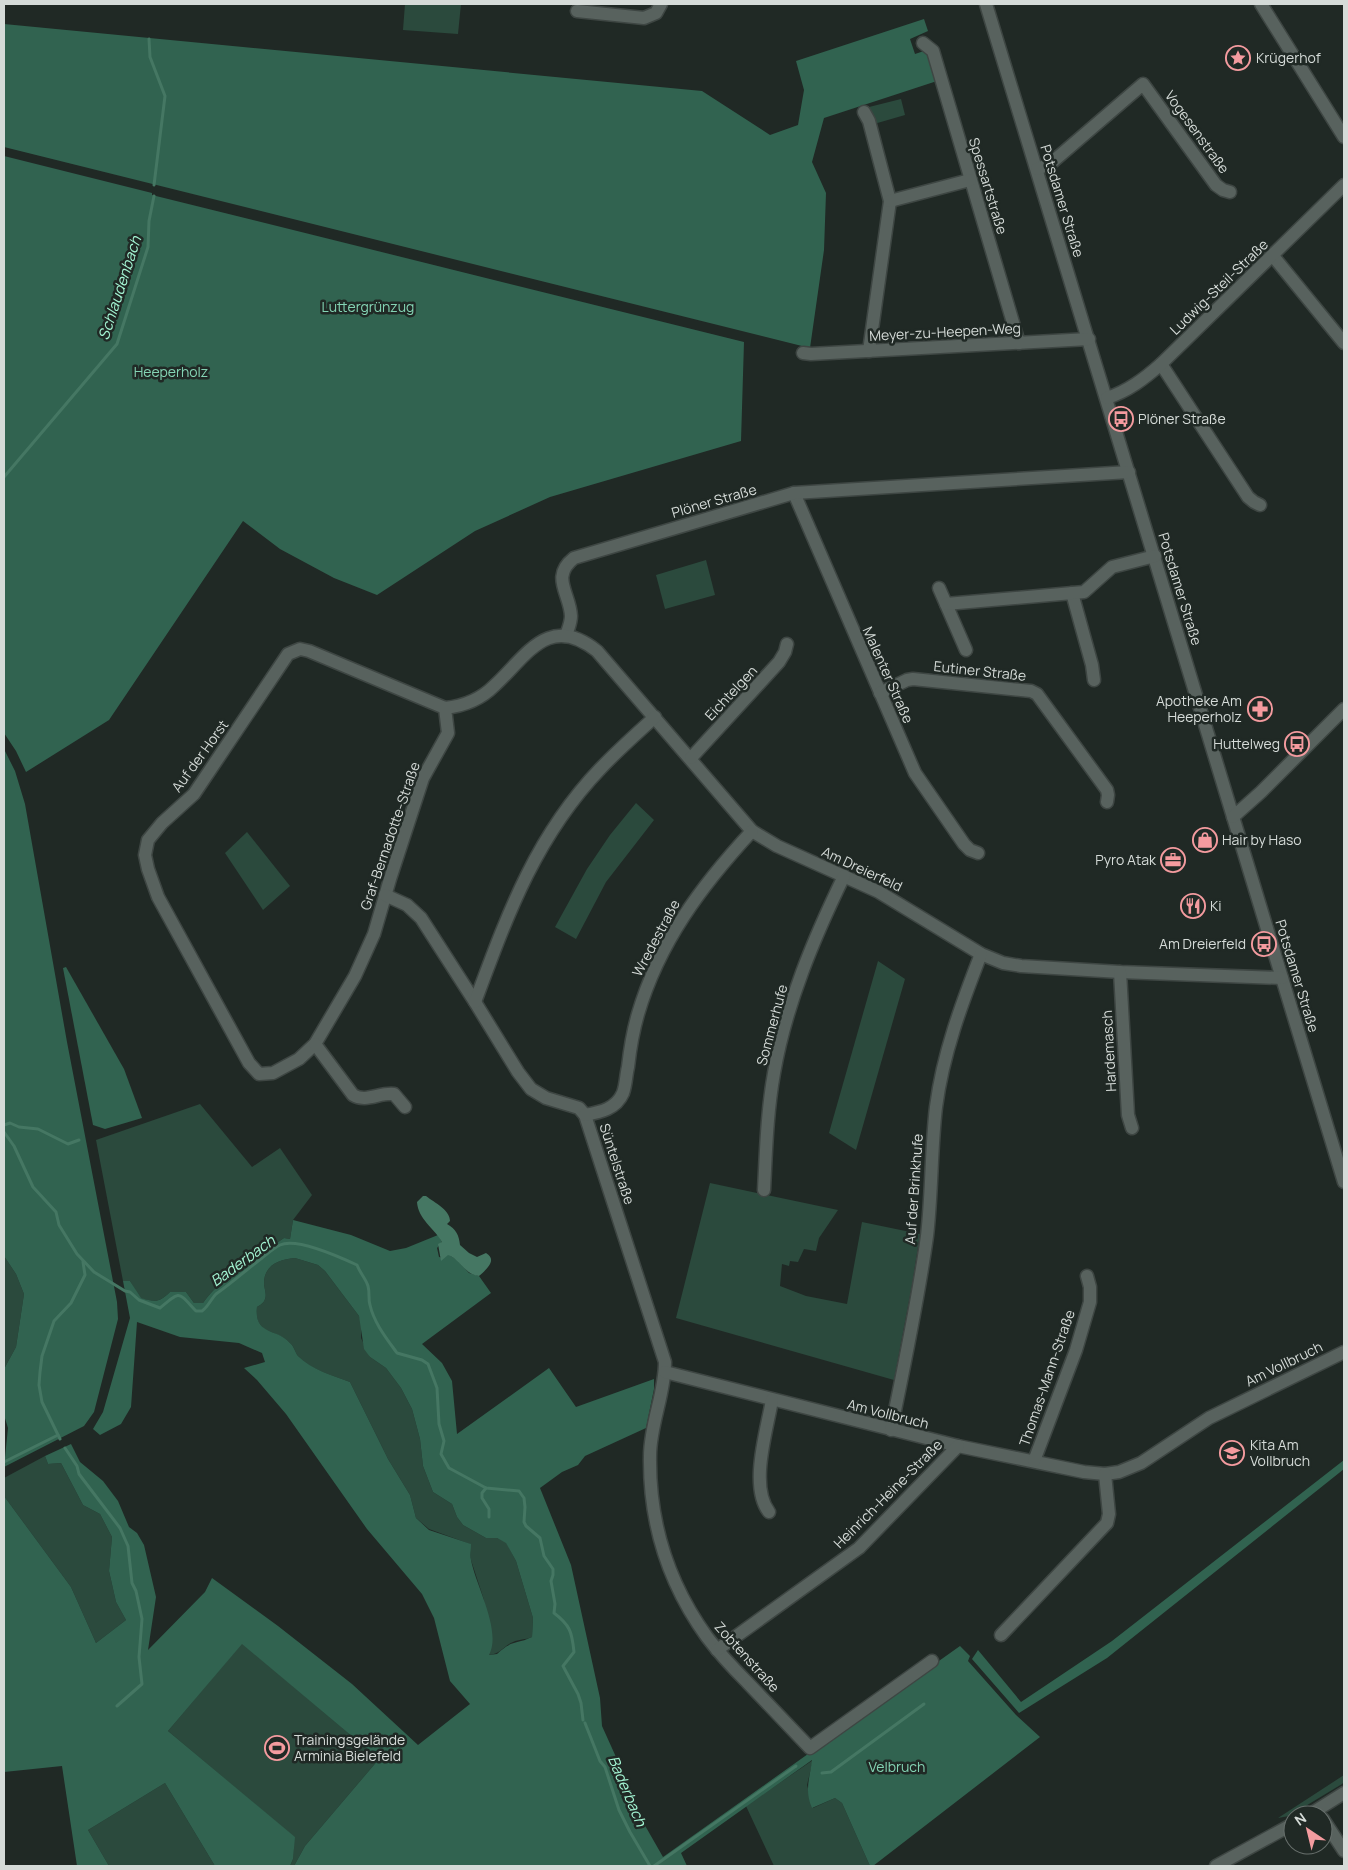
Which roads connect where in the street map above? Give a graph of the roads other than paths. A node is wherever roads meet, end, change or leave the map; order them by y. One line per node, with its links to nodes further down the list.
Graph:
1 (661, 4): 4 (street)
2 (986, 4): 8 (street, Potsdamer Straße)
3 (1262, 4): 7 (street)
4 (577, 11)
5 (922, 43): 9 (street, Spessartstraße)
6 (864, 112): 12 (street)
7 (1344, 137)
8 (1037, 169): 11 (street, Vogesenstraße); 14 (street, Potsdamer Straße)
9 (970, 180): 12 (street); 15 (street, Spessartstraße)
10 (1344, 185): 13 (street, Ludwig-Steil-Straße)
11 (1230, 192)
12 (890, 201): 17 (street)
13 (1273, 256): 16 (street); 19 (street, Ludwig-Steil-Straße)
14 (1089, 340): 15 (street, Meyer-zu-Heepen-Weg); 20 (street, Potsdamer Straße)
15 (1020, 343): 17 (street, Meyer-zu-Heepen-Weg)
16 (1344, 343)
17 (869, 351): 18 (street, Meyer-zu-Heepen-Weg)
18 (804, 353)
19 (1161, 364): 20 (street, Ludwig-Steil-Straße); 23 (street)
20 (1107, 398): 21 (street, Potsdamer Straße)
21 (1129, 472): 22 (street, Plöner Straße); 24 (street, Potsdamer Straße)
22 (794, 493): 28 (street, Plöner Straße); 32 (street, Malenter Straße)
23 (1260, 504)
24 (1154, 556): 26 (street); 38 (street, Potsdamer Straße)
25 (939, 588): 27 (street)
26 (1072, 593): 27 (street); 31 (street)
27 (946, 604): 30 (street)
28 (566, 636): 33 (street); 35 (street, Am Dreierfeld)
29 (787, 644): 36 (street, Eichtelgen)
30 (966, 650)
31 (1094, 680)
32 (880, 693): 37 (street, Eutiner Straße); 40 (street, Malenter Straße)
33 (445, 708): 42 (street, Graf-Bernadotte-Straße); 48 (street, Auf der Horst)
34 (1344, 709): 38 (street)
35 (655, 717): 36 (street, Am Dreierfeld); 46 (street)
36 (691, 758): 39 (street, Am Dreierfeld)
37 (1107, 802)
38 (1232, 817): 45 (street, Potsdamer Straße)
39 (752, 831): 41 (street, Am Dreierfeld); 50 (street, Wredestraße)
40 (978, 853)
41 (844, 876): 43 (street, Am Dreierfeld); 53 (street, Sommerhufe)
42 (385, 895): 46 (street, Süntelstraße); 47 (street, Graf-Bernadotte-Straße)
43 (981, 954): 44 (street, Am Dreierfeld); 58 (street, Auf der Brinkhufe)
44 (1120, 972): 45 (street, Am Dreierfeld); 51 (street, Hardemasch)
45 (1282, 978): 52 (street, Potsdamer Straße)
46 (476, 1002): 50 (street, Süntelstraße)
47 (315, 1044): 48 (street, Graf-Bernadotte-Straße); 49 (street)
48 (259, 1074)
49 (405, 1107)
50 (585, 1114): 56 (street, Süntelstraße)
51 (1132, 1128)
52 (1344, 1182)
53 (764, 1190)
54 (1087, 1276): 60 (street, Thomas-Mann-Straße)
55 (1344, 1352): 61 (street, Am Vollbruch)
56 (665, 1372): 57 (street, Am Vollbruch); 64 (street, Zobtenstraße)
57 (772, 1400): 58 (street, Am Vollbruch); 62 (street)
58 (891, 1430): 59 (street, Am Vollbruch)
59 (958, 1446): 60 (street, Am Vollbruch); 64 (street, Heinrich-Heine-Straße)
60 (1034, 1461): 61 (street, Am Vollbruch)
61 (1105, 1474): 63 (street)
62 (769, 1512)
63 (1001, 1635)
64 (717, 1650): 65 (street, Zobtenstraße)
65 (932, 1661)
66 (1344, 1793): 67 (street)
67 (1329, 1805)
68 (1283, 1829): 71 (street)
69 (1333, 1837): 70 (street)
70 (1344, 1852)
71 (1216, 1866)

